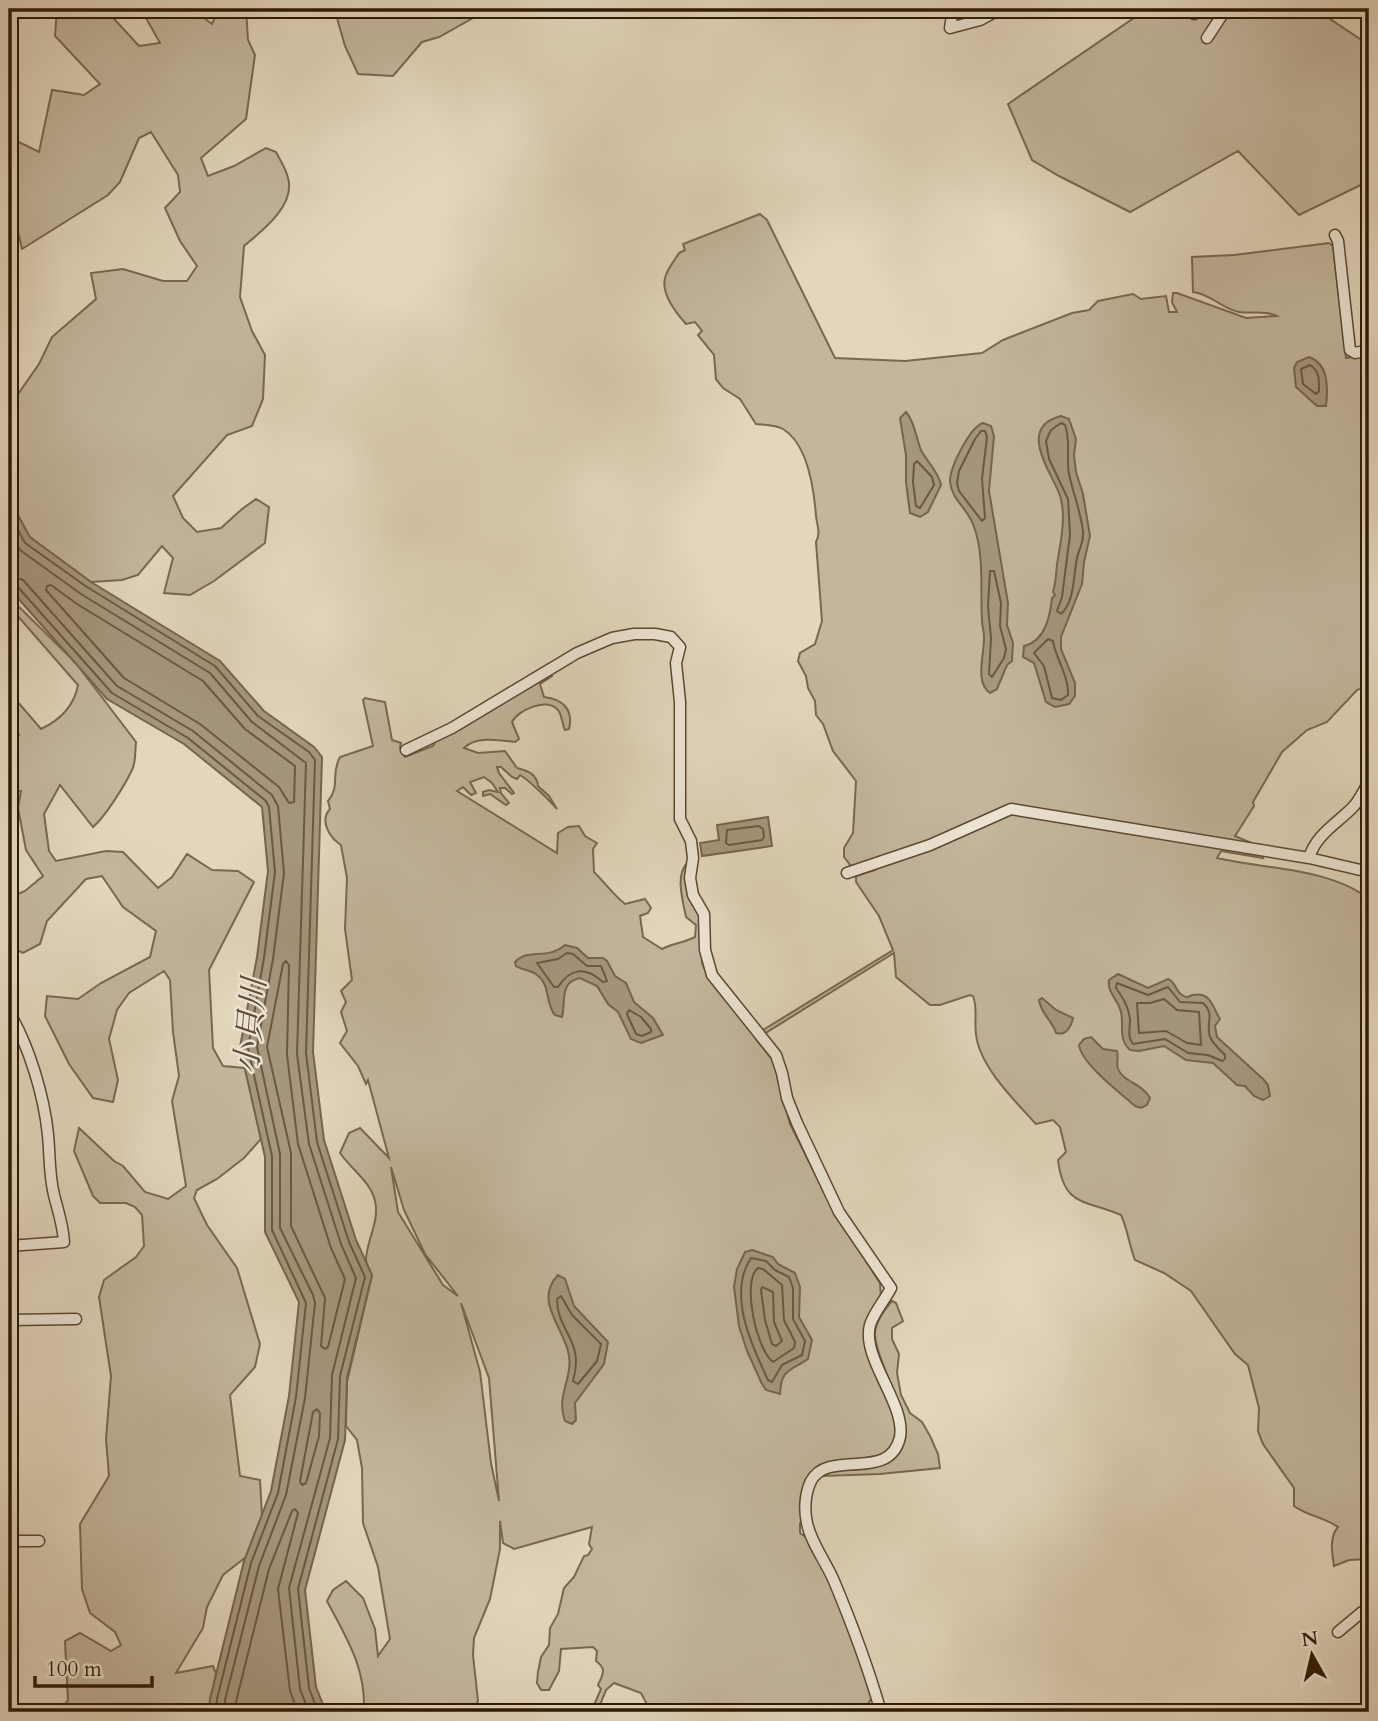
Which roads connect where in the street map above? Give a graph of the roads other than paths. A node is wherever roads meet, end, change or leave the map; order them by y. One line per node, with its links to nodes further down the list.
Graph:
1 (953, 9): 3 (street)
2 (1226, 9): 4 (street)
3 (996, 10)
4 (1207, 38)
5 (1335, 235): 6 (street)
6 (1369, 351)
7 (406, 750): 20 (street)
8 (1369, 781): 9 (street)
9 (1309, 858): 10 (street); 11 (street)
10 (1369, 872)
11 (847, 873)
12 (9, 1012): 13 (street)
13 (9, 1246)
14 (76, 1319): 15 (street)
15 (9, 1320)
16 (9, 1541): 17 (street)
17 (39, 1541)
18 (1369, 1610): 19 (street)
19 (1338, 1632)
20 (881, 1712)

